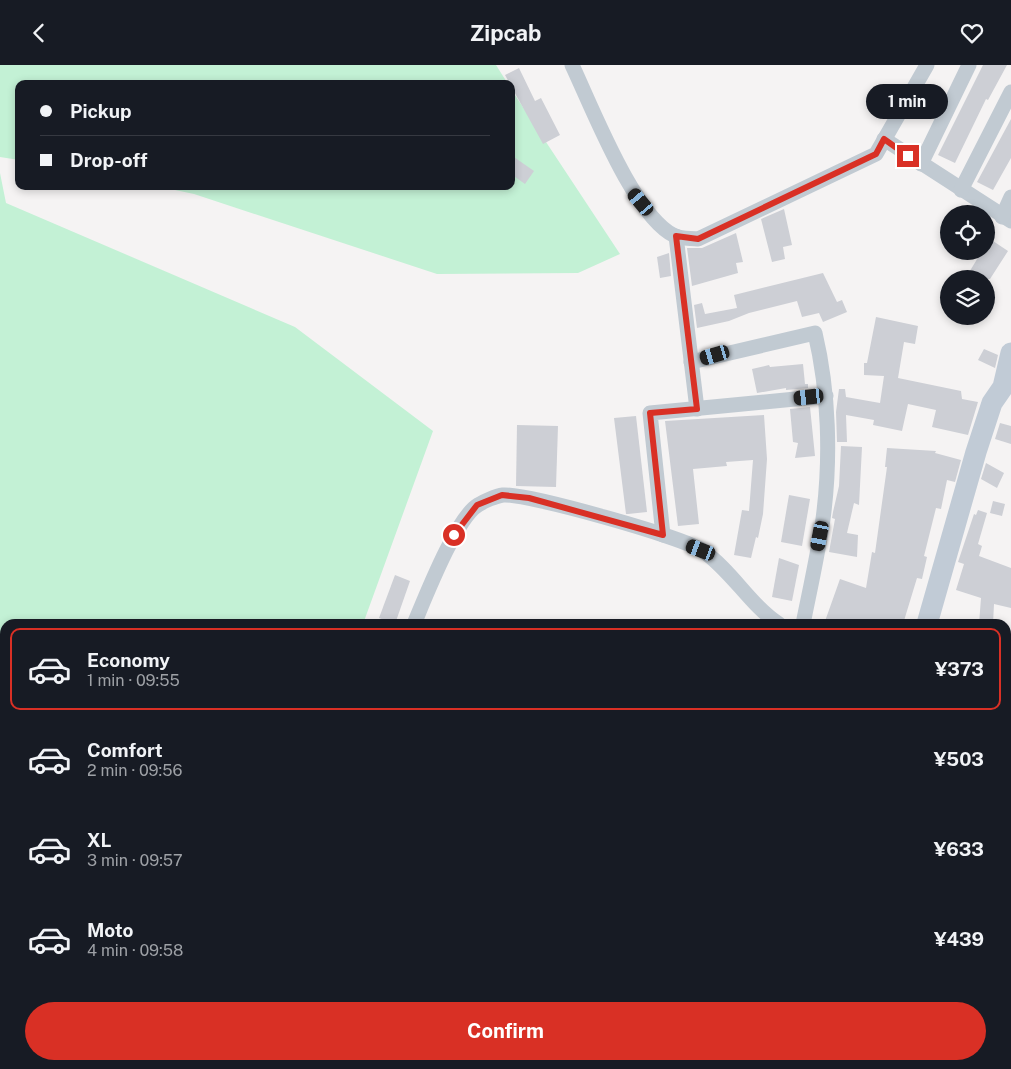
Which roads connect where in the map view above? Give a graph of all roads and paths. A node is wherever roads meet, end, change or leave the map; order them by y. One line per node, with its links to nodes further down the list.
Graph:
1 (572, 65): 10 (street)
2 (927, 65): 5 (street)
3 (969, 65): 6 (street)
4 (1011, 92): 7 (street)
5 (884, 139): 6 (street); 10 (street)
6 (921, 164): 7 (street)
7 (961, 190): 9 (street)
8 (1011, 197): 9 (street)
9 (1006, 219)
10 (676, 236): 12 (street)
11 (1011, 353): 19 (street)
12 (691, 362): 13 (street); 14 (street)
13 (826, 396): 14 (street); 18 (street)
14 (697, 409): 15 (street)
15 (663, 535): 16 (street); 17 (street)
16 (416, 619)
17 (774, 619)
18 (804, 619)
19 (928, 619)

